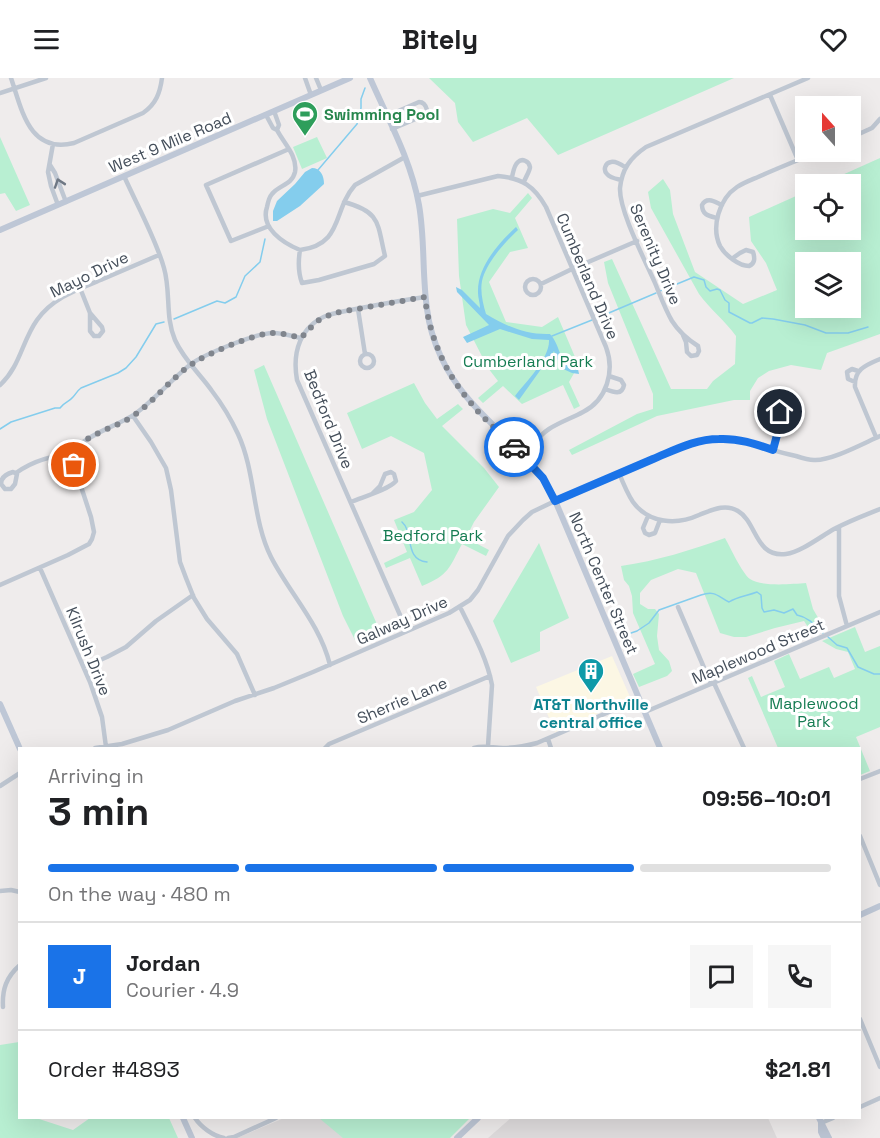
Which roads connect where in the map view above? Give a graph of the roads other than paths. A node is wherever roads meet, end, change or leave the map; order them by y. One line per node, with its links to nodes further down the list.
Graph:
1 (11, 78): 9 (street)
2 (46, 78): 9 (street)
3 (162, 78): 21 (street)
4 (305, 78): 12 (street)
5 (316, 78): 10 (street)
6 (350, 78): 10 (street, West 9 Mile Road)
7 (370, 78): 16 (street, North Center Street)
8 (808, 78): 13 (street, Serenity Drive)
9 (15, 88): 11 (street); 21 (street)
10 (321, 90): 12 (street, West 9 Mile Road)
11 (0, 93)
12 (311, 95): 14 (street, West 9 Mile Road)
13 (770, 95): 23 (street); 27 (street, Serenity Drive)
14 (273, 111): 15 (street, West 9 Mile Road); 18 (street)
15 (266, 115): 18 (street); 28 (street, West 9 Mile Road)
16 (387, 116): 19 (street, North Center Street); 19 (street)
17 (880, 119): 20 (street)
18 (277, 129): 22 (street)
19 (392, 129): 24 (street, North Center Street)
20 (861, 133)
21 (53, 144): 26 (street)
22 (289, 149): 38 (street); 38 (street)
23 (795, 153)
24 (405, 157): 32 (street, North Center Street); 34 (street)
25 (795, 161): 36 (street)
26 (51, 165): 33 (street, one-way to 26); 35 (street)
27 (626, 167): 30 (street, Serenity Drive); 30 (street)
28 (124, 176): 33 (street, West 9 Mile Road); 42 (street)
29 (512, 177): 31 (street, Cumberland Drive); 31 (street); 32 (street, Cumberland Drive)
30 (621, 180): 40 (street, Serenity Drive)
31 (524, 182): 44 (street, Cumberland Drive)
32 (417, 196): 47 (street, North Center Street)
33 (66, 202): 35 (street, West 9 Mile Road)
34 (344, 202): 41 (street); 41 (street)
35 (58, 205): 39 (street, West 9 Mile Road)
36 (722, 205): 37 (street); 37 (street)
37 (717, 218): 43 (street)
38 (269, 226): 41 (street)
39 (0, 230)
40 (637, 242): 44 (street); 50 (street, Serenity Drive)
41 (300, 250)
42 (159, 255): 46 (street, Mayo Drive); 54 (street)
43 (733, 258): 43 (street)
44 (572, 269): 45 (street); 56 (street, Cumberland Drive)
45 (541, 284)
46 (80, 288): 49 (street); 58 (street, Mayo Drive)
47 (425, 297): 48 (street); 65 (street, North Center Street)
48 (358, 309): 51 (street); 52 (street)
49 (90, 313): 49 (street)
50 (683, 335): 50 (street, Serenity Drive)
51 (301, 338): 54 (street); 70 (street, Bedford Drive)
52 (365, 354)
53 (880, 359): 55 (street)
54 (190, 364): 60 (street); 83 (street)
55 (858, 371): 57 (street); 57 (street)
56 (609, 376): 59 (street, Cumberland Drive); 59 (street)
57 (855, 382): 62 (street)
58 (0, 384)
59 (605, 389): 65 (street, Cumberland Drive)
60 (133, 416): 64 (street); 77 (street)
61 (781, 420): 63 (street)
62 (878, 437): 63 (street, Galway Drive)
63 (773, 450): 67 (street, Galway Drive)
64 (75, 454): 66 (street); 75 (street)
65 (523, 456): 69 (street, North Center Street)
66 (16, 473)
67 (619, 473): 69 (street, Galway Drive); 72 (street)
68 (372, 494): 68 (street); 70 (street)
69 (555, 501): 78 (street, Galway Drive); 88 (street, North Center Street)
70 (351, 502): 82 (street, Bedford Drive)
71 (880, 508): 74 (street)
72 (648, 516): 73 (street); 73 (street)
73 (660, 520): 74 (street)
74 (839, 527): 81 (street)
75 (40, 568): 76 (street); 84 (street, Kilrush Drive)
76 (0, 585)
77 (193, 595): 84 (street); 87 (street)
78 (460, 607): 82 (street, Galway Drive); 85 (street)
79 (678, 607): 86 (street)
80 (880, 612): 81 (street, Maplewood Street)
81 (847, 626): 86 (street, Maplewood Street)
82 (407, 631): 83 (street, Galway Drive)
83 (330, 664): 87 (street, Galway Drive)
84 (84, 667): 94 (street, Kilrush Drive)
85 (490, 676): 92 (street); 95 (street, Sherrie Lane)
86 (712, 684): 90 (street, Maplewood Street); 101 (street)
87 (255, 694): 94 (street, Galway Drive)
88 (639, 699): 90 (street, North Center Street); 91 (street)
89 (0, 704): 93 (street)
90 (645, 712): 100 (street, North Center Street)
91 (548, 739): 98 (street); 99 (street)
92 (488, 746): 96 (street); 97 (street)
93 (19, 747)
94 (106, 747)
95 (326, 747)
96 (481, 747)
97 (496, 747)
98 (522, 747)
99 (551, 747)
100 (660, 747)
101 (744, 747)
102 (880, 771): 104 (street)
103 (18, 774): 105 (street)
104 (861, 779)
105 (0, 786)
106 (861, 838): 107 (street)
107 (880, 885)
108 (0, 891): 109 (street)
109 (18, 892)
110 (880, 906): 111 (street)
111 (861, 915)
112 (18, 967): 113 (street)
113 (3, 1007)
114 (861, 1021): 115 (street)
115 (880, 1067)
116 (880, 1098): 117 (street)
117 (861, 1107)
118 (183, 1119): 123 (street)
119 (196, 1119): 124 (street)
120 (274, 1119): 124 (street)
121 (477, 1119): 125 (street)
122 (820, 1120): 126 (street); 127 (street)
123 (192, 1138)
124 (226, 1138)
125 (457, 1138)
126 (824, 1138)
127 (829, 1138)

